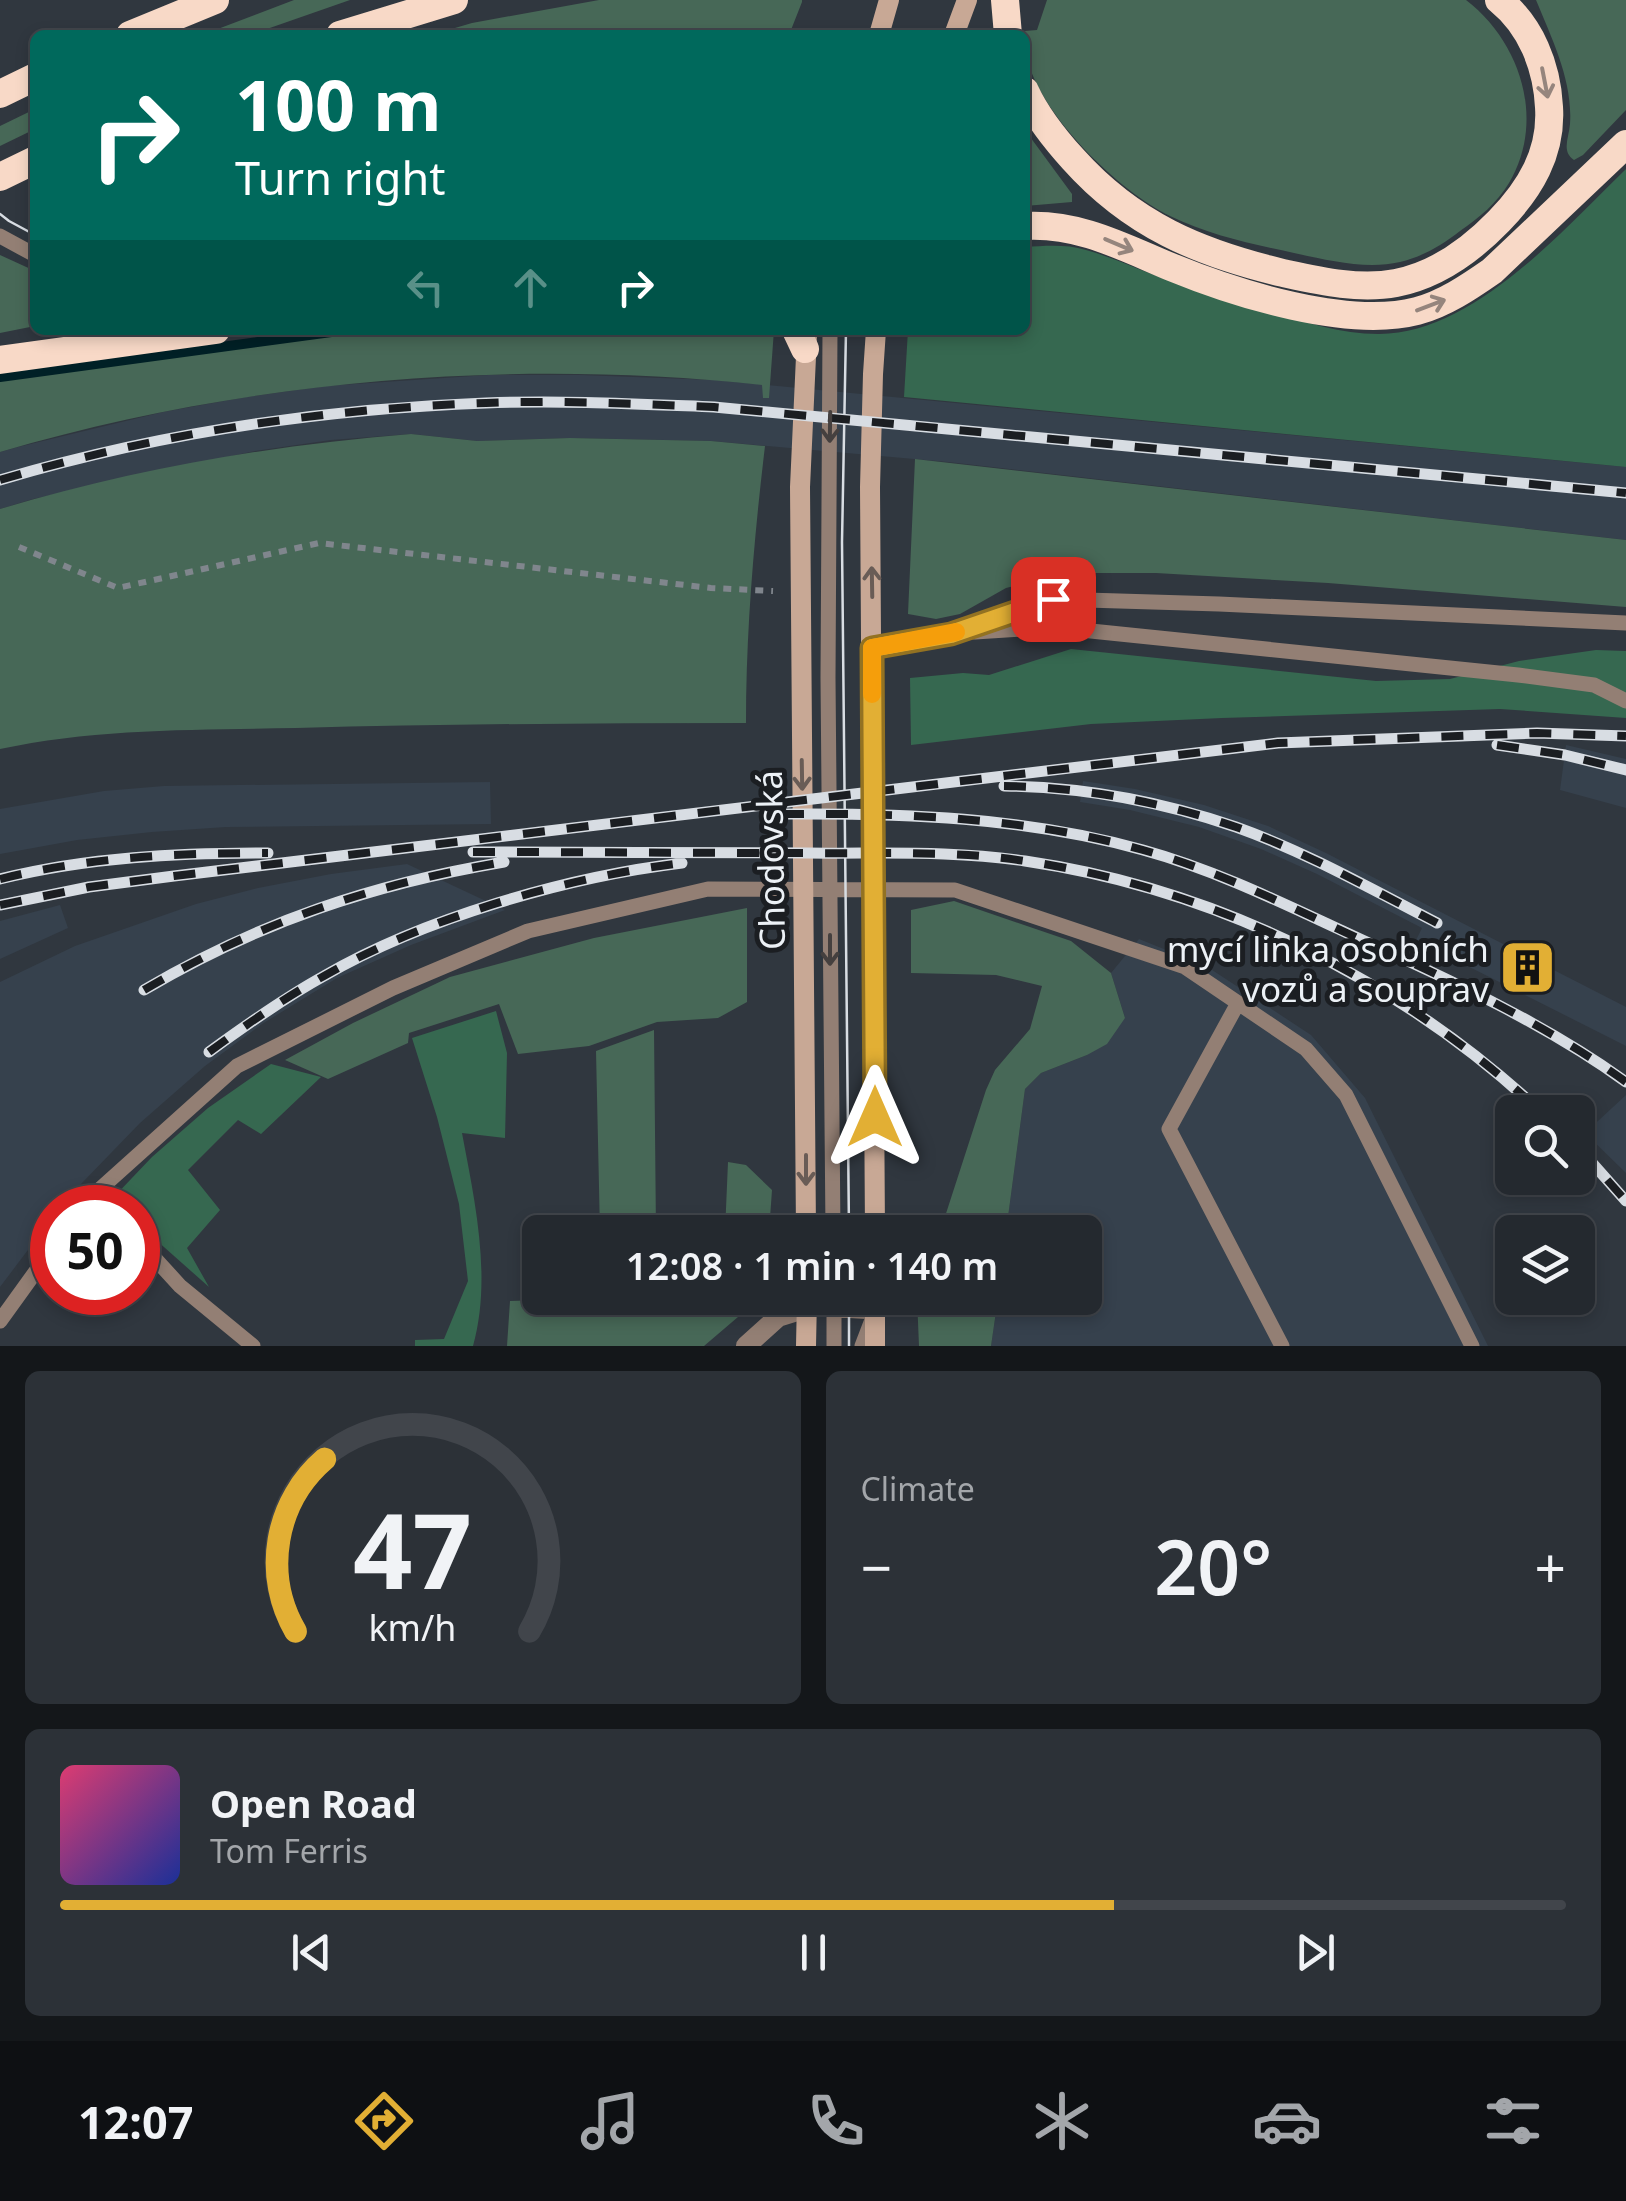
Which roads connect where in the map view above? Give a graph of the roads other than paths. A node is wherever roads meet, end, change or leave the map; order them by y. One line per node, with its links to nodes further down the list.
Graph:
1 (188, 0): 8 (highway)
2 (215, 0): 9 (highway)
3 (454, 0): 10 (highway)
4 (890, 0): 11 (main road)
5 (967, 0): 12 (main road)
6 (1005, 0): 13 (highway)
7 (1499, 0): 16 (highway, one-way to 16)
8 (139, 30)
9 (141, 30)
10 (356, 30)
11 (881, 30)
12 (956, 30)
13 (1008, 30)
14 (30, 79): 15 (highway)
15 (0, 94)
16 (1030, 100)
17 (1626, 144): 20 (highway, one-way to 17)
18 (30, 162): 19 (highway)
19 (0, 177)
20 (1030, 226)
21 (0, 236): 22 (lane)
22 (30, 252)
23 (180, 335): 27 (highway)
24 (830, 335): 35 (lane, one-way to 35)
25 (876, 335): 30 (main road, one-way to 25)
26 (803, 336): 34 (main road, Chodovská, one-way to 34)
27 (0, 360)
28 (1626, 623): 29 (lane)
29 (951, 634): 30 (lane); 31 (lane)
30 (872, 648): 36 (main road)
31 (1626, 701)
32 (1238, 1003): 33 (lane); 51 (lane); 52 (lane)
33 (112, 1185)
34 (806, 1215)
35 (833, 1215)
36 (875, 1215)
37 (160, 1264): 45 (lane)
38 (30, 1279): 44 (lane)
39 (782, 1315): 46 (street)
40 (807, 1315): 47 (main road)
41 (834, 1315): 48 (lane)
42 (872, 1315): 49 (lane)
43 (875, 1315): 50 (main road)
44 (0, 1321)
45 (253, 1346)
46 (746, 1346)
47 (806, 1346)
48 (834, 1346)
49 (862, 1346)
50 (875, 1346)
51 (1282, 1346)
52 (1472, 1346)

